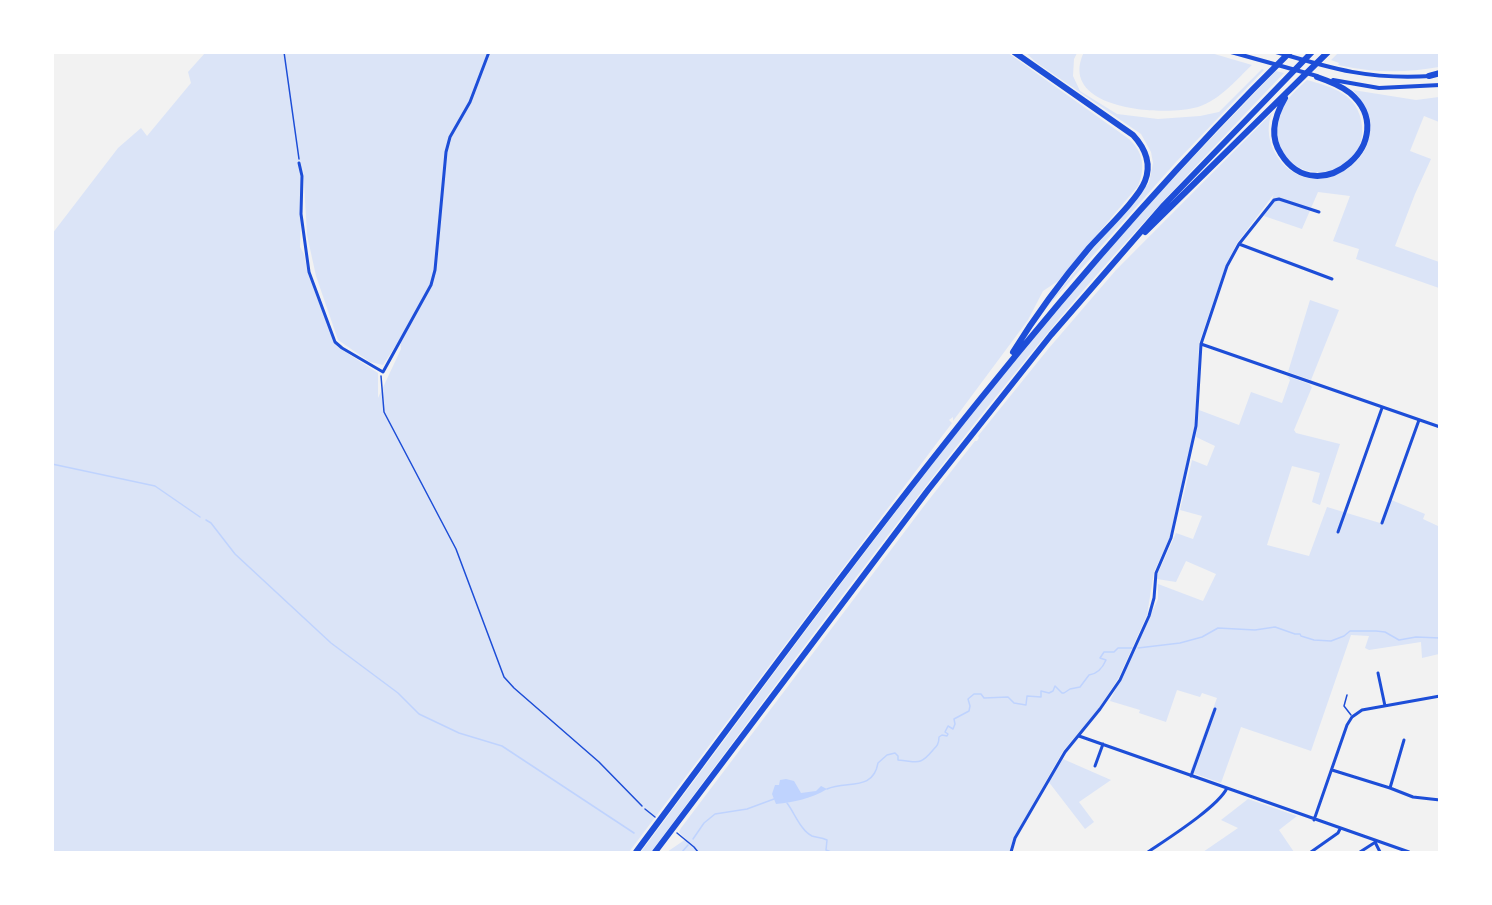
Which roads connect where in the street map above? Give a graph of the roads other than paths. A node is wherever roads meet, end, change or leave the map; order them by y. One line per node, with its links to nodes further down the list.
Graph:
1 (489, 52): 15 (street)
2 (1014, 52): 9 (highway)
3 (1022, 52): 9 (highway)
4 (1231, 52): 12 (street)
5 (1276, 52): 11 (street)
6 (1290, 52): 21 (highway)
7 (1312, 52): 18 (highway)
8 (1328, 52): 13 (highway)
9 (1040, 71): 21 (highway)
10 (1440, 74): 11 (highway)
11 (1429, 76)
12 (1317, 77): 13 (highway); 14 (street)
13 (1294, 85): 18 (highway)
14 (1440, 85)
15 (299, 163)
16 (1318, 212): 17 (street)
17 (1239, 244): 19 (street); 20 (street)
18 (1104, 273): 49 (highway)
19 (1332, 279)
20 (1201, 344): 22 (street); 33 (street)
21 (1000, 373): 48 (highway)
22 (1382, 408): 23 (street); 26 (street)
23 (1419, 420): 24 (street); 25 (street)
24 (1440, 427)
25 (1382, 523)
26 (1338, 532)
27 (1378, 673): 30 (street)
28 (1347, 695): 32 (lane)
29 (1440, 696): 30 (street)
30 (1385, 706): 32 (street)
31 (1215, 709): 38 (street)
32 (1352, 717): 37 (street)
33 (1079, 736): 35 (street); 51 (street)
34 (1404, 740): 40 (street)
35 (1103, 744): 36 (street); 38 (street)
36 (1095, 766)
37 (1332, 770): 40 (street); 44 (street)
38 (1191, 776): 39 (street)
39 (1227, 788): 44 (street); 52 (street)
40 (1390, 788): 41 (street)
41 (1440, 800)
42 (645, 809): 43 (lane)
43 (655, 817)
44 (1314, 819): 45 (street)
45 (1340, 829): 47 (street); 53 (street)
46 (677, 833): 50 (lane)
47 (1374, 842): 54 (street); 55 (street); 56 (street)
48 (636, 852)
49 (655, 852)
50 (698, 852)
51 (1011, 852)
52 (1148, 852)
53 (1311, 852)
54 (1360, 852)
55 (1380, 852)
56 (1409, 852)

